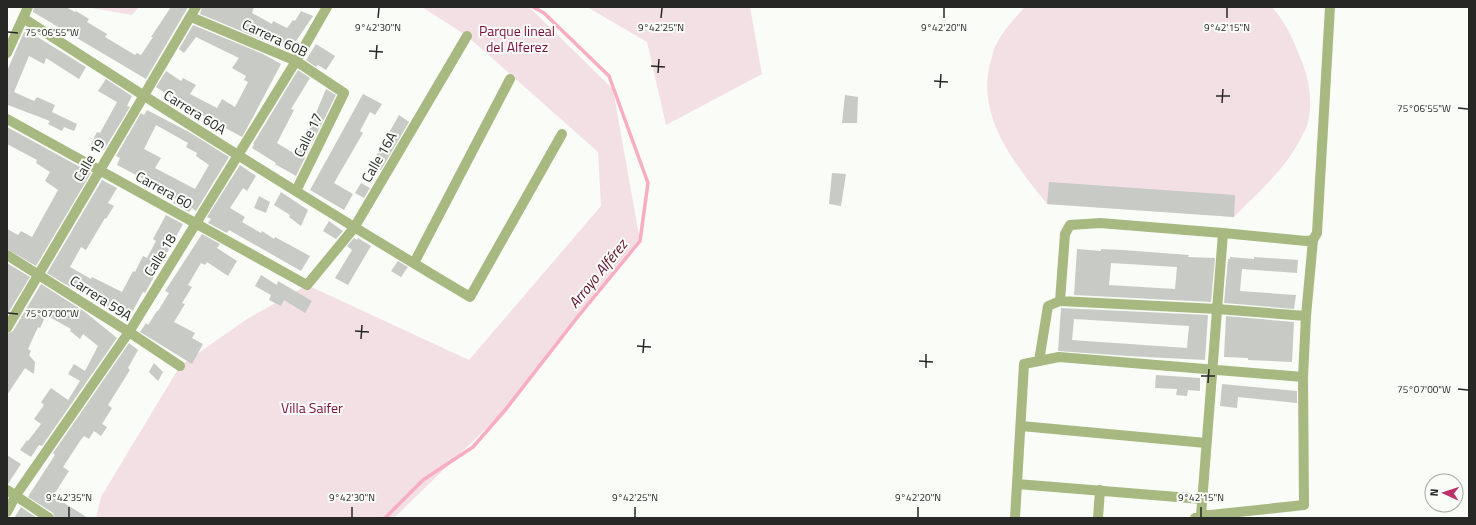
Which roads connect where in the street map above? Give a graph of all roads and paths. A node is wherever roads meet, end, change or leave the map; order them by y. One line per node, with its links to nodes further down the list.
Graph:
1 (28, 7): 6 (street)
2 (196, 7): 5 (street, Calle 19)
3 (327, 7): 9 (street, Calle 18)
4 (1330, 7): 21 (street)
5 (191, 16): 9 (street, Carrera 60B); 12 (street, Calle 19)
6 (23, 18): 8 (street); 12 (street, Carrera 60A)
7 (467, 36): 19 (street, Calle 16A)
8 (7, 53)
9 (296, 61): 11 (street, Carrera 60B); 15 (street, Calle 18)
10 (510, 78): 23 (street)
11 (344, 93): 17 (street, Calle 17)
12 (144, 96): 15 (street, Carrera 60A); 16 (street, Calle 19)
13 (7, 119): 16 (street, Carrera 60)
14 (562, 134): 23 (street, Carrera 60A)
15 (237, 155): 17 (street, Carrera 60A); 18 (street, Calle 18)
16 (99, 170): 18 (street, Carrera 60); 24 (street, Calle 19)
17 (296, 191): 19 (street, Carrera 60A)
18 (195, 224): 25 (street, Carrera 60); 30 (street, Calle 18)
19 (354, 228): 23 (street, Carrera 60A); 25 (street, Calle 16A)
20 (1223, 233): 21 (street); 26 (street); 27 (street)
21 (1313, 240): 28 (street)
22 (7, 255): 24 (street, Carrera 59A)
23 (414, 264)
24 (39, 275): 29 (street, Calle 19); 30 (street, Carrera 59A)
25 (307, 285)
26 (1060, 301): 27 (street); 31 (street)
27 (1217, 309): 28 (street); 33 (street)
28 (1306, 316): 34 (street)
29 (7, 328)
30 (129, 332): 32 (street, Carrera 59A); 39 (street, Calle 18)
31 (1039, 361): 33 (street); 35 (street)
32 (180, 366)
33 (1212, 369): 34 (street); 36 (street)
34 (1303, 377): 42 (street)
35 (1021, 426): 36 (street); 37 (street)
36 (1206, 443): 40 (street)
37 (1017, 484): 38 (street); 44 (street)
38 (1100, 490): 40 (street); 45 (street)
39 (11, 492): 41 (street, Calle 18); 43 (street)
40 (1202, 499): 42 (street)
41 (7, 512)
42 (1198, 517)
43 (49, 518)
44 (1016, 518)
45 (1098, 518)

